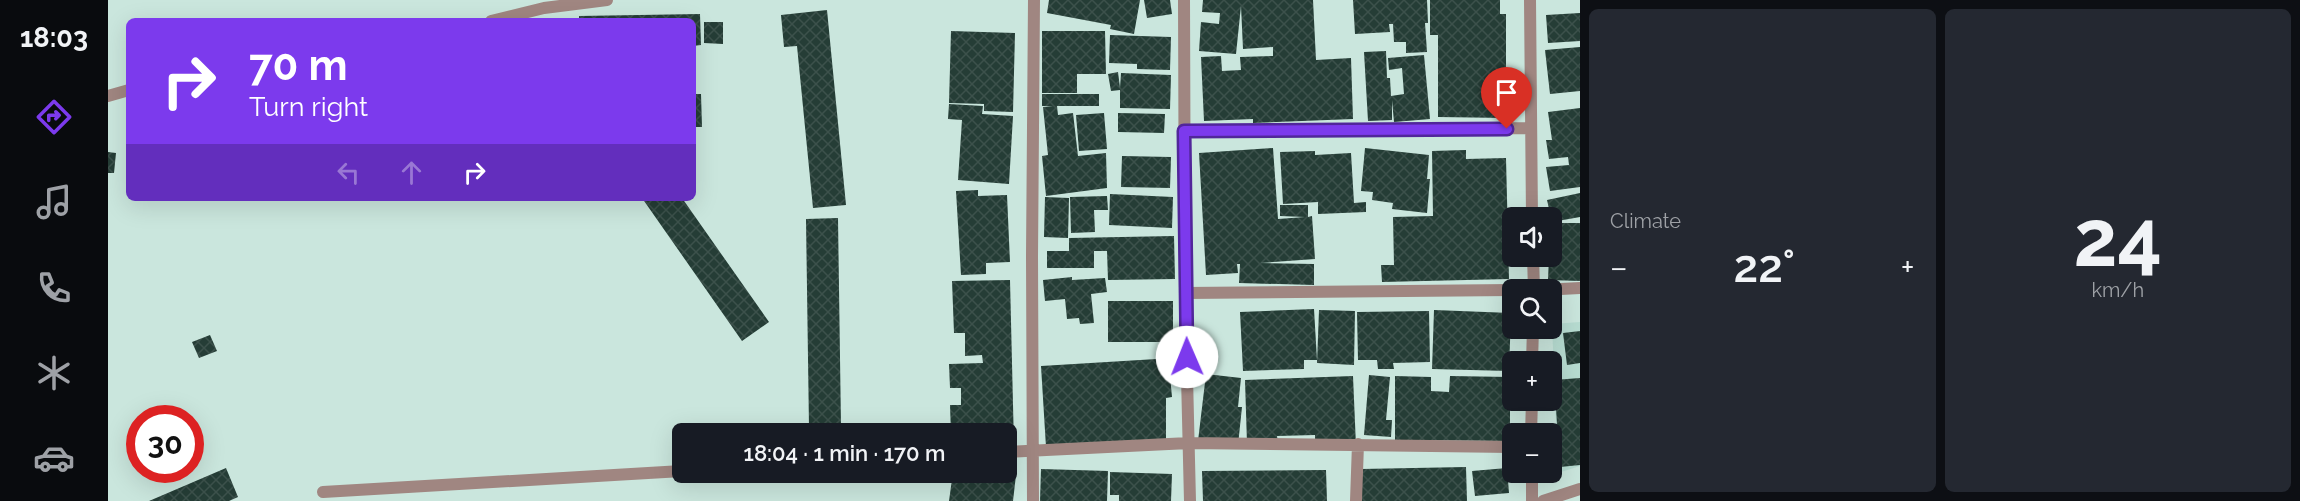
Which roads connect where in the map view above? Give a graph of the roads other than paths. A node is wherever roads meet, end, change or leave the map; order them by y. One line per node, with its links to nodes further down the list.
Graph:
1 (607, 0): 5 (street)
2 (1034, 0): 18 (street)
3 (1184, 0): 9 (street)
4 (1530, 0): 8 (street)
5 (503, 18)
6 (126, 91): 7 (street)
7 (108, 96)
8 (1530, 128): 9 (street); 10 (street)
9 (1184, 131): 14 (street)
10 (1532, 207)
11 (1580, 288): 12 (street)
12 (1562, 289)
13 (1502, 290): 14 (street)
14 (1185, 294): 15 (street)
15 (1189, 442): 16 (street); 18 (street); 25 (street)
16 (1358, 444): 17 (street); 26 (street)
17 (1502, 447)
18 (1033, 450): 19 (street); 24 (street)
19 (1017, 451)
20 (672, 472): 23 (street)
21 (1532, 483): 27 (street)
22 (1580, 489): 28 (street)
23 (323, 492)
24 (1033, 501)
25 (1190, 501)
26 (1356, 501)
27 (1532, 501)
28 (1543, 501)

